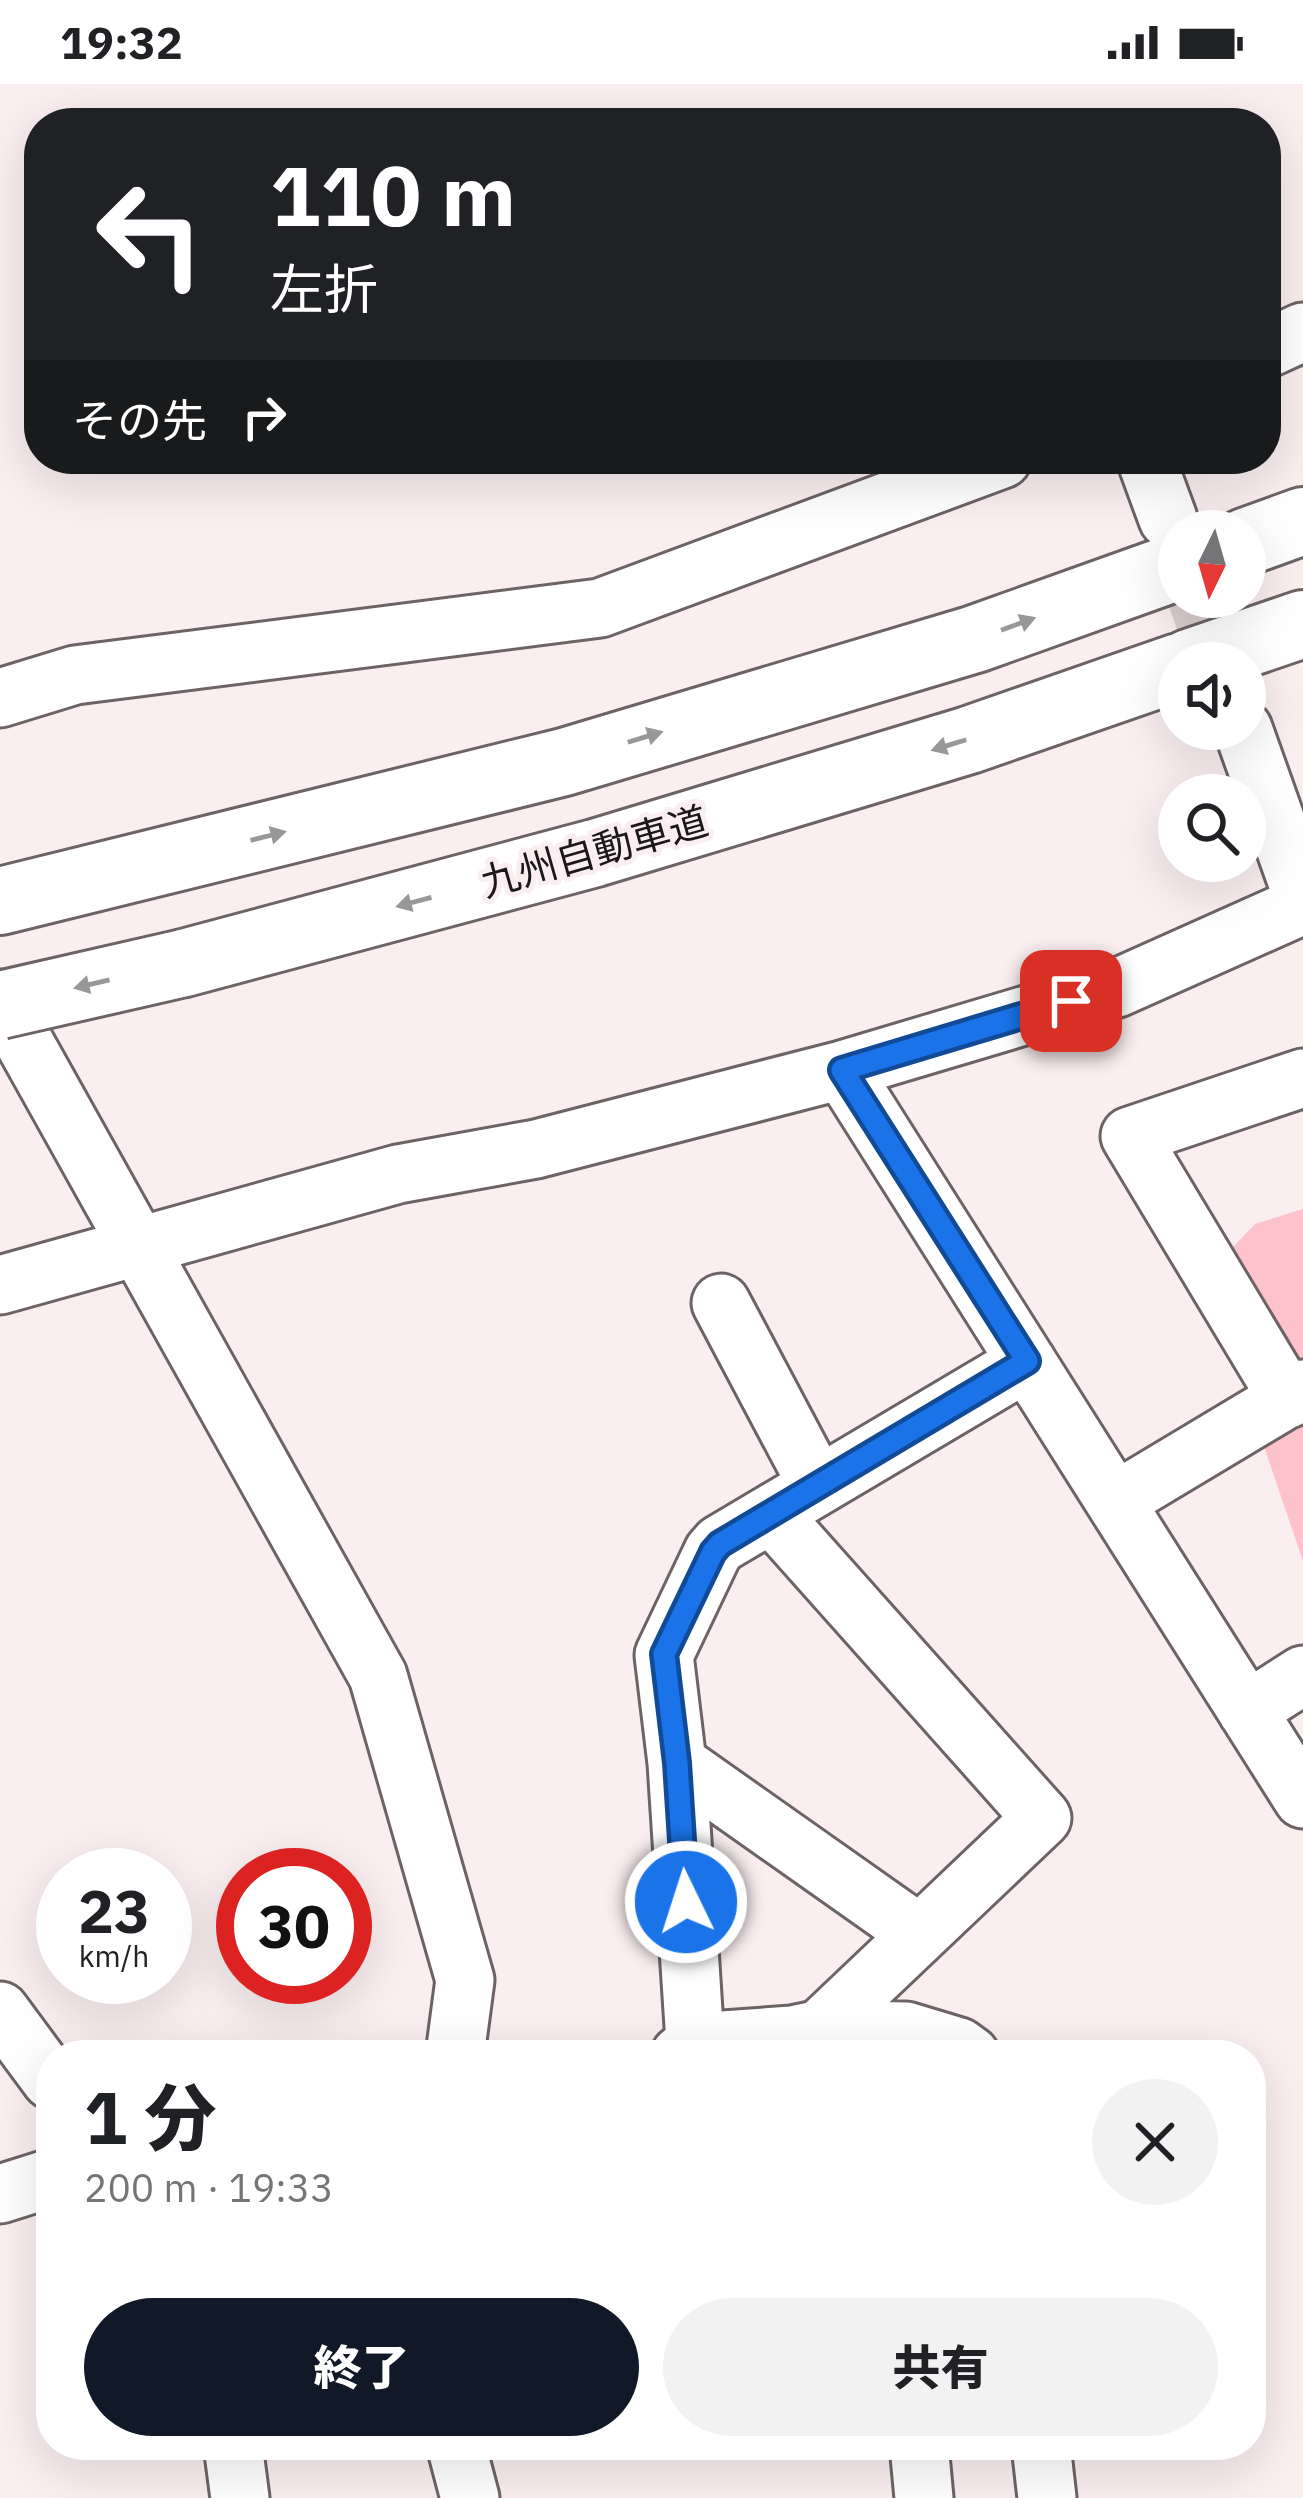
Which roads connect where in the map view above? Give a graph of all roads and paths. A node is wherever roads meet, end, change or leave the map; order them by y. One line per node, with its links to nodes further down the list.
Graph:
1 (962, 474): 10 (street)
2 (1151, 474): 3 (street)
3 (1163, 510)
4 (1303, 521): 5 (highway)
5 (1266, 534)
6 (1158, 549): 12 (highway, one-way to 6)
7 (1303, 623): 8 (highway)
8 (1249, 642)
9 (1158, 674): 14 (highway, 九州自動車道, one-way to 14, bridge)
10 (0, 698)
11 (1250, 750): 13 (street)
12 (0, 901)
13 (1303, 902): 15 (street)
14 (0, 1002): 17 (street)
15 (842, 1070): 17 (street); 20 (street)
16 (1303, 1078): 21 (street)
17 (141, 1248): 18 (street); 31 (street)
18 (0, 1285)
19 (721, 1303): 22 (street)
20 (1027, 1361): 22 (street); 23 (street)
21 (1295, 1394): 23 (street)
22 (794, 1500): 26 (street); 28 (street)
23 (1116, 1502): 25 (street)
24 (1303, 1675): 25 (street)
25 (1247, 1711): 27 (street)
26 (677, 1763): 28 (street); 32 (street)
27 (1303, 1799)
28 (918, 1933): 30 (street)
29 (0, 2011): 35 (street)
30 (820, 2029): 33 (street); 34 (street)
31 (457, 2040)
32 (687, 2040)
33 (752, 2040)
34 (936, 2040)
35 (36, 2060)
36 (36, 2183): 37 (street)
37 (0, 2194)
38 (235, 2460): 42 (street)
39 (460, 2460): 43 (street)
40 (920, 2460): 44 (street)
41 (1043, 2460): 45 (street)
42 (240, 2498)
43 (470, 2498)
44 (924, 2498)
45 (1048, 2498)

